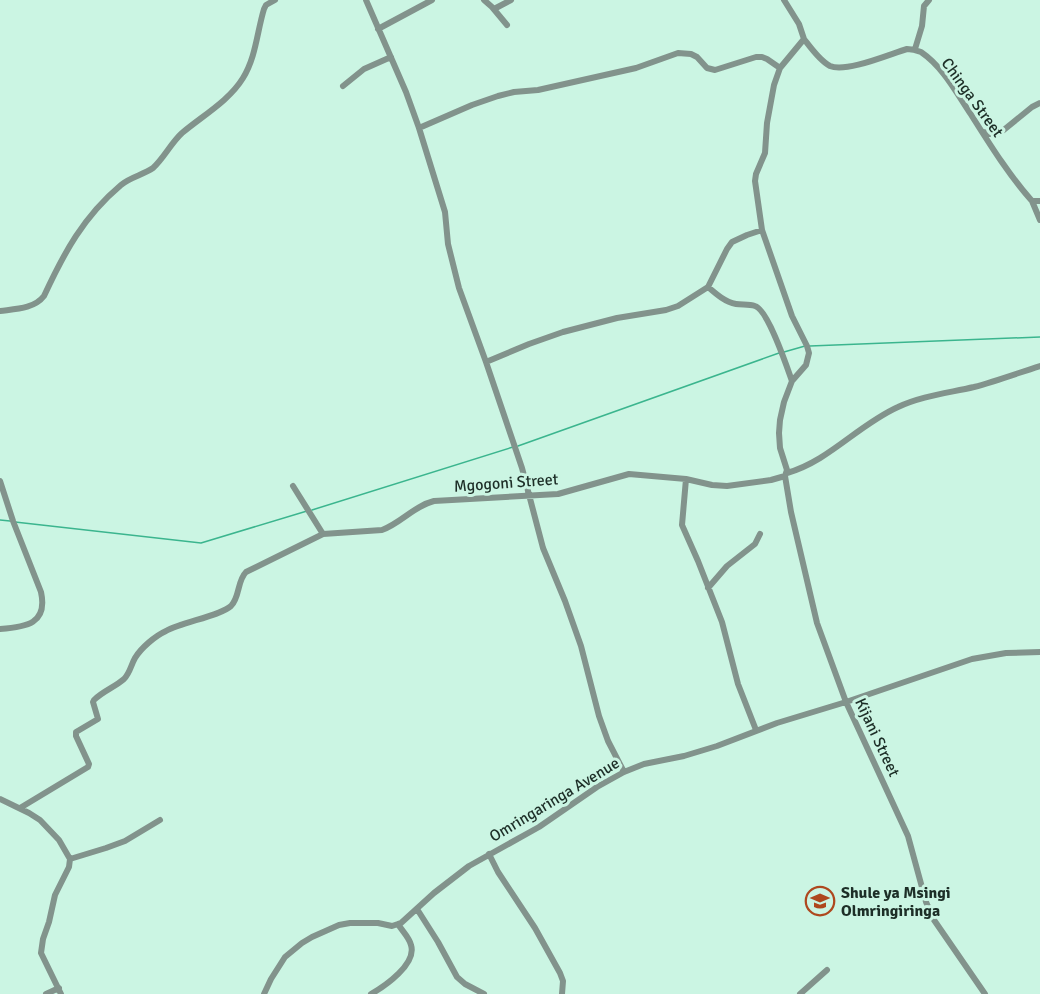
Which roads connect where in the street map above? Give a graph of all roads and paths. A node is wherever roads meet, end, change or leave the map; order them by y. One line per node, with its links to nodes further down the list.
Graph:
1 (275, 0): 24 (street)
2 (366, 0): 10 (street)
3 (432, 0): 10 (street)
4 (484, 0): 8 (street)
5 (511, 0): 8 (street)
6 (784, 0): 11 (street)
7 (929, 0): 12 (street)
8 (494, 9): 9 (street)
9 (507, 25)
10 (378, 29): 13 (street)
11 (804, 39): 12 (street); 14 (street)
12 (915, 50): 18 (street, Chinga Street)
13 (391, 57): 15 (street); 17 (street)
14 (780, 68): 17 (street); 22 (street)
15 (343, 86)
16 (1040, 103): 18 (street)
17 (419, 128): 25 (street)
18 (983, 132): 19 (street, Chinga Street)
19 (1032, 201): 20 (street); 21 (street, Chinga Street)
20 (1040, 201)
21 (1040, 220)
22 (762, 230): 23 (street); 27 (street)
23 (708, 287): 25 (street); 27 (street)
24 (0, 311)
25 (486, 362): 32 (street)
26 (1040, 366): 28 (street, Mgogoni Street)
27 (792, 381): 28 (street)
28 (786, 475): 29 (street, Mgogoni Street); 38 (street, Kijani Street)
29 (686, 479): 32 (street, Mgogoni Street); 35 (street)
30 (0, 481): 36 (street)
31 (293, 486): 33 (street)
32 (528, 496): 33 (street, Mgogoni Street); 40 (street)
33 (323, 534): 42 (street, Mgogoni Street)
34 (760, 534): 35 (street)
35 (708, 588): 39 (street)
36 (0, 629)
37 (1040, 652): 38 (street, Omringaringa Avenue)
38 (846, 702): 39 (street, Omringaringa Avenue); 56 (street, Kijani Street)
39 (756, 730): 40 (street, Omringaringa Avenue)
40 (624, 772): 44 (street, Omringaringa Avenue)
41 (0, 799): 42 (street)
42 (20, 808): 45 (street)
43 (160, 820): 45 (street)
44 (489, 854): 46 (street, Omringaringa Avenue); 54 (street)
45 (70, 859): 49 (street)
46 (417, 909): 47 (street, Omringaringa Avenue); 53 (street)
47 (398, 924): 51 (street); 52 (street)
48 (827, 970): 55 (street)
49 (60, 991): 50 (street)
50 (46, 994)
51 (264, 994)
52 (371, 994)
53 (484, 994)
54 (562, 994)
55 (800, 994)
56 (985, 994)

